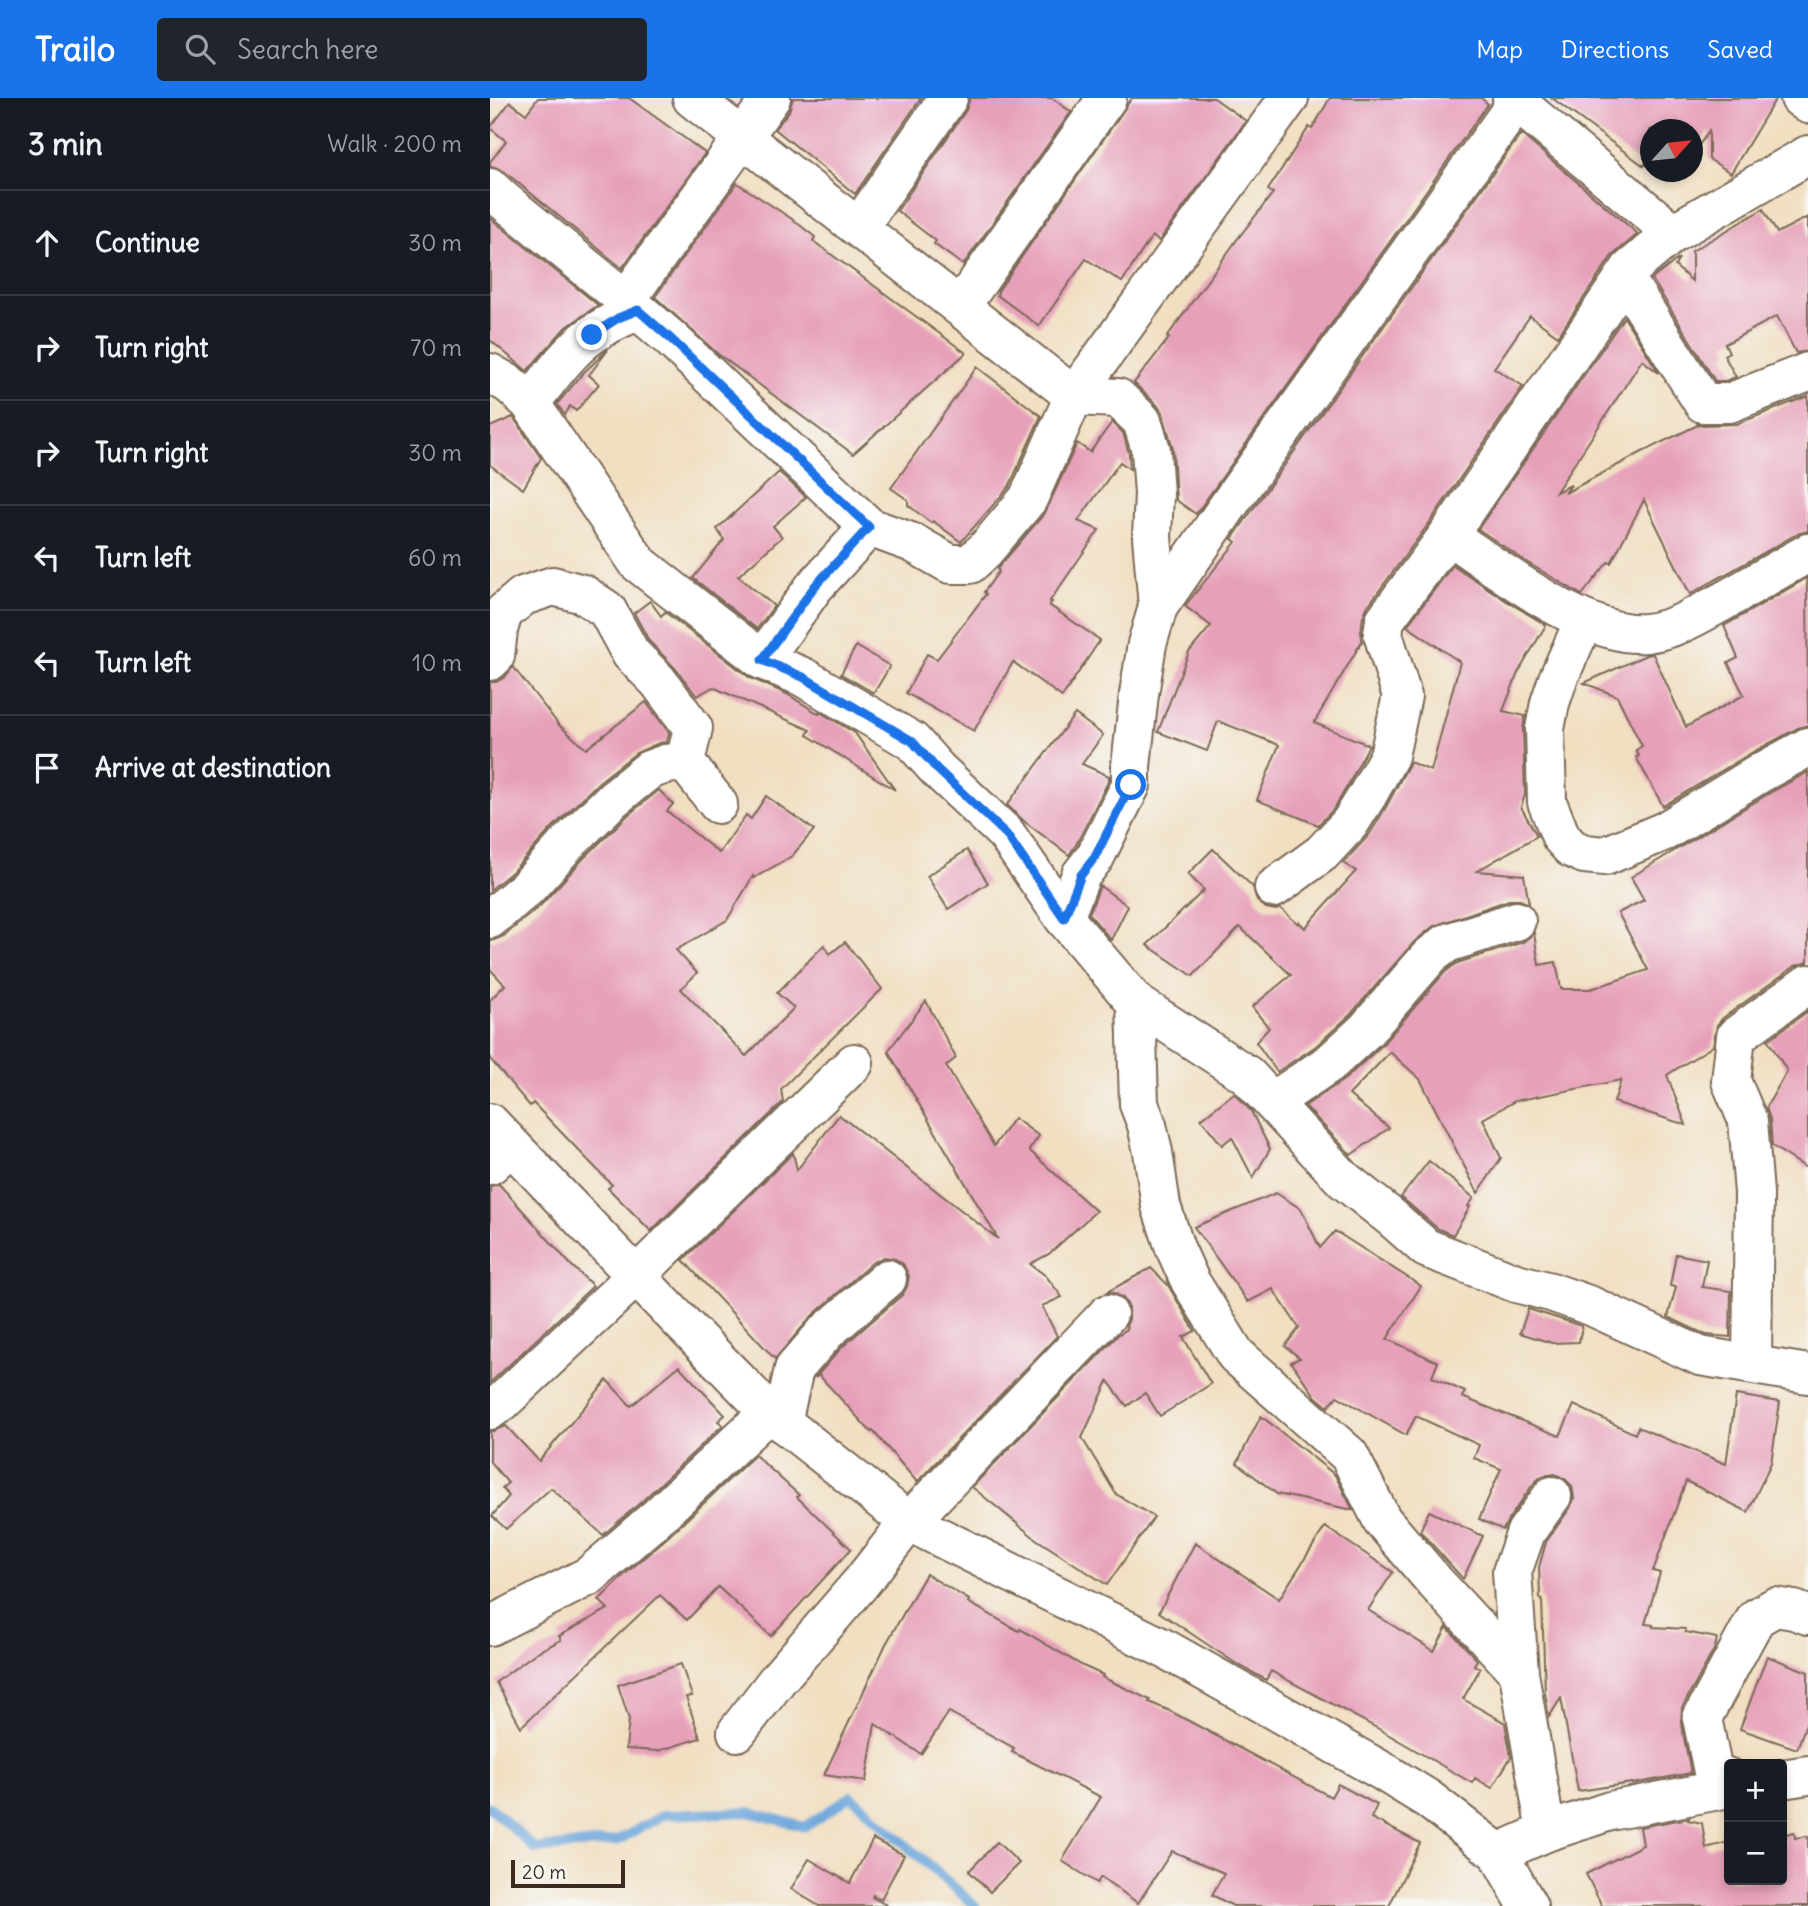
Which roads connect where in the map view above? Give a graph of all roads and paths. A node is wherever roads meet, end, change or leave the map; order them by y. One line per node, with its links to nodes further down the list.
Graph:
1 (692, 98): 9 (street)
2 (771, 98): 9 (street)
3 (948, 98): 12 (street)
4 (1107, 98): 16 (street)
5 (1289, 98): 19 (street)
6 (1800, 98): 8 (street)
7 (1514, 100): 13 (street); 23 (street)
8 (1808, 104)
9 (742, 138): 12 (street); 15 (street)
10 (1808, 155): 13 (street)
11 (490, 188): 15 (street)
12 (859, 227): 16 (street)
13 (1673, 233): 14 (street)
14 (1625, 278): 17 (street); 21 (street)
15 (632, 305): 18 (street); 20 (street)
16 (960, 307): 19 (street)
17 (1808, 372)
18 (505, 389): 25 (street)
19 (1074, 396): 20 (street); 23 (street)
20 (869, 527): 25 (street)
21 (1448, 535): 24 (street); 30 (street)
22 (1808, 553): 24 (street)
23 (1158, 607): 31 (street)
24 (1584, 621): 27 (street)
25 (762, 660): 31 (street)
26 (490, 661): 28 (street)
27 (1808, 747)
28 (685, 762): 29 (street); 32 (street)
29 (718, 804)
30 (1273, 888)
31 (1064, 918): 35 (street)
32 (490, 919)
33 (1516, 921): 37 (street)
34 (1808, 984): 42 (street)
35 (1136, 1003): 37 (street); 50 (street)
36 (854, 1063): 39 (street)
37 (1272, 1102): 42 (street)
38 (497, 1145): 39 (street)
39 (636, 1276): 44 (street); 45 (street)
40 (887, 1279): 45 (street)
41 (1108, 1314): 47 (street)
42 (1752, 1363): 43 (street)
43 (1808, 1374)
44 (490, 1410)
45 (776, 1418): 47 (street); 49 (street)
46 (1552, 1496): 50 (street)
47 (909, 1521): 51 (street); 57 (street)
48 (1808, 1615): 53 (street)
49 (490, 1626)
50 (1519, 1673): 56 (street)
51 (737, 1732)
52 (1808, 1774): 54 (street)
53 (1724, 1776)
54 (1787, 1778)
55 (1724, 1789): 56 (street)
56 (1546, 1832): 57 (street)
57 (1498, 1853): 58 (street)
58 (1528, 1906)

